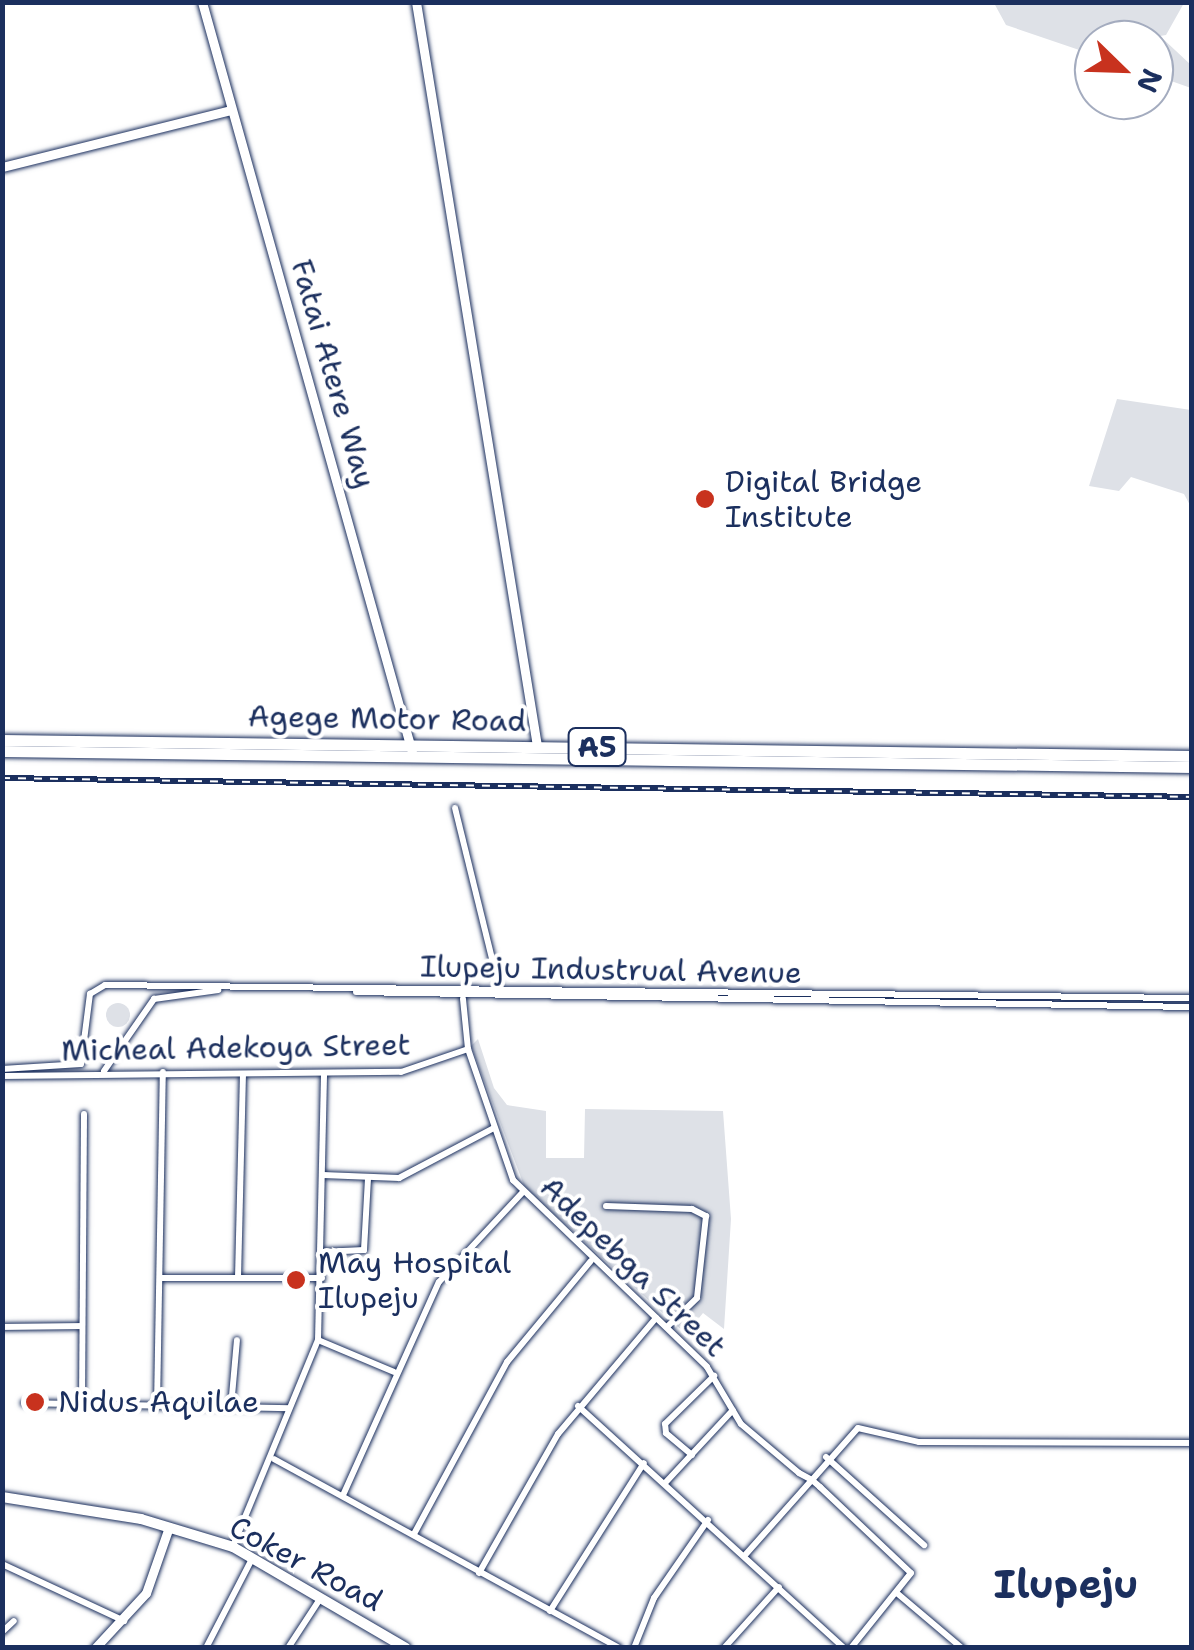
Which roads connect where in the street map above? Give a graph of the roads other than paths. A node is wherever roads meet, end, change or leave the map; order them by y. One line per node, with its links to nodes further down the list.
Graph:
1 (202, 2): 3 (street, Fatai Atere Way)
2 (416, 2): 7 (street)
3 (230, 110): 4 (street); 6 (street, Fatai Atere Way)
4 (2, 167)
5 (2, 740): 6 (highway, Agege Motor Road / A5)
6 (413, 745): 7 (highway, Agege Motor Road / A5); 10 (street, Fatai Atere Way)
7 (538, 746): 9 (highway, Agege Motor Road / A5)
8 (2, 751): 10 (highway, Agege Motor Road / A5)
9 (1192, 756)
10 (412, 759): 11 (highway, Agege Motor Road / A5)
11 (1192, 767)
12 (455, 808): 13 (street)
13 (500, 991): 15 (street, Ilupeju Industrual Avenue); 18 (street, Ilupeju Industrual Avenue)
14 (463, 998): 16 (street, Ilupeju Industrual Avenue); 17 (street, Adepebga Street); 19 (street, Ilupeju Industrual Avenue)
15 (1192, 998)
16 (1192, 1007)
17 (468, 1049): 23 (street, Micheal Adekoya Street); 25 (street, Adepebga Street)
18 (87, 1051): 20 (street, Micheal Adekoya Street)
19 (104, 1071): 20 (street, Micheal Adekoya Street); 21 (street, Micheal Adekoya Street)
20 (2, 1072)
21 (163, 1072): 22 (street, Micheal Adekoya Street); 32 (street)
22 (243, 1073): 23 (street, Micheal Adekoya Street); 33 (street)
23 (324, 1074): 26 (street)
24 (84, 1114): 36 (street)
25 (494, 1128): 27 (street); 28 (street, Adepebga Street)
26 (323, 1175): 27 (street); 30 (street)
27 (368, 1178): 30 (street)
28 (522, 1193): 31 (street, Adepebga Street); 41 (street)
29 (606, 1206): 38 (street)
30 (322, 1252): 34 (street)
31 (591, 1261): 35 (street, Adepebga Street); 61 (street)
32 (160, 1278): 33 (street); 45 (street)
33 (238, 1278): 34 (street)
34 (322, 1278): 40 (street)
35 (656, 1318): 38 (street, Adepebga Street); 47 (street)
36 (82, 1326): 37 (street); 43 (street)
37 (2, 1327)
38 (667, 1327): 42 (street, Adepebga Street)
39 (237, 1340): 46 (street)
40 (318, 1340): 41 (street); 48 (street)
41 (394, 1372): 57 (street)
42 (714, 1376): 49 (street, Adepebga Street); 51 (street)
43 (82, 1402): 44 (street); 45 (street)
44 (24, 1403)
45 (157, 1406): 46 (street)
46 (231, 1406): 48 (street)
47 (578, 1406): 54 (street); 67 (street)
48 (288, 1408): 53 (street)
49 (734, 1410): 51 (street); 55 (street, Adepebga Street)
50 (1192, 1444): 52 (street)
51 (692, 1455): 56 (street)
52 (826, 1457): 55 (street); 62 (street)
53 (274, 1459): 57 (street); 63 (street)
54 (644, 1463): 56 (street); 71 (street)
55 (814, 1477): 64 (street); 69 (street, Adepebga Street)
56 (666, 1482): 59 (street)
57 (344, 1493): 61 (street)
58 (2, 1497): 60 (main road, Coker Road)
59 (708, 1520): 64 (street); 80 (street)
60 (169, 1527): 63 (main road, Coker Road); 73 (street)
61 (414, 1534): 67 (street)
62 (924, 1544)
63 (233, 1547): 65 (main road, Coker Road)
64 (746, 1554): 68 (street)
65 (252, 1558): 70 (main road, Coker Road); 76 (street)
66 (2, 1564): 73 (street)
67 (479, 1573): 71 (street)
68 (779, 1587): 81 (street); 82 (street)
69 (898, 1594): 82 (street); 83 (street)
70 (320, 1599): 77 (street); 78 (main road, Coker Road)
71 (550, 1612): 79 (street)
72 (14, 1620): 74 (street)
73 (124, 1621): 75 (street)
74 (2, 1632)
75 (95, 1648)
76 (206, 1648)
77 (288, 1648)
78 (406, 1648)
79 (620, 1648)
80 (634, 1648)
81 (724, 1648)
82 (847, 1648)
83 (962, 1648)

